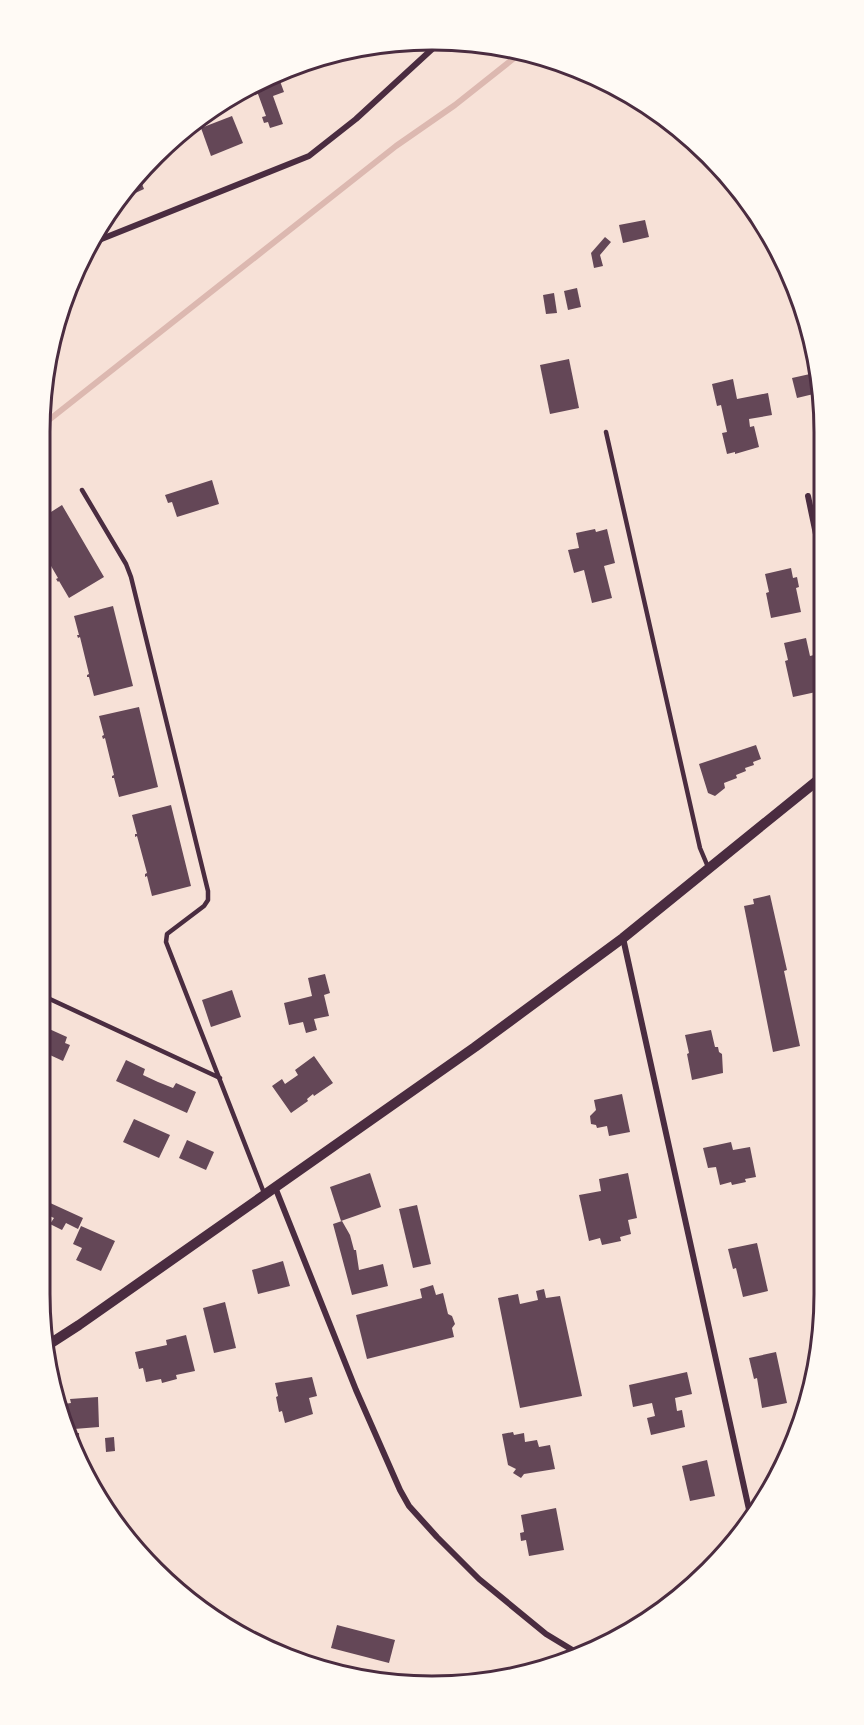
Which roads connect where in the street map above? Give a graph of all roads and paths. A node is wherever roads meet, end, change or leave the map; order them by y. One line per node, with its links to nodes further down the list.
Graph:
1 (431, 50): 2 (street)
2 (102, 239)
3 (606, 432): 8 (lane)
4 (82, 490): 11 (lane)
5 (808, 496): 6 (street)
6 (814, 525)
7 (814, 783): 8 (street)
8 (708, 867): 9 (street)
9 (623, 938): 12 (street); 15 (street)
10 (50, 999): 11 (lane)
11 (220, 1078): 13 (lane)
12 (275, 1187): 13 (street); 16 (street)
13 (265, 1195): 14 (street)
14 (53, 1342)
15 (748, 1508)
16 (571, 1649)

